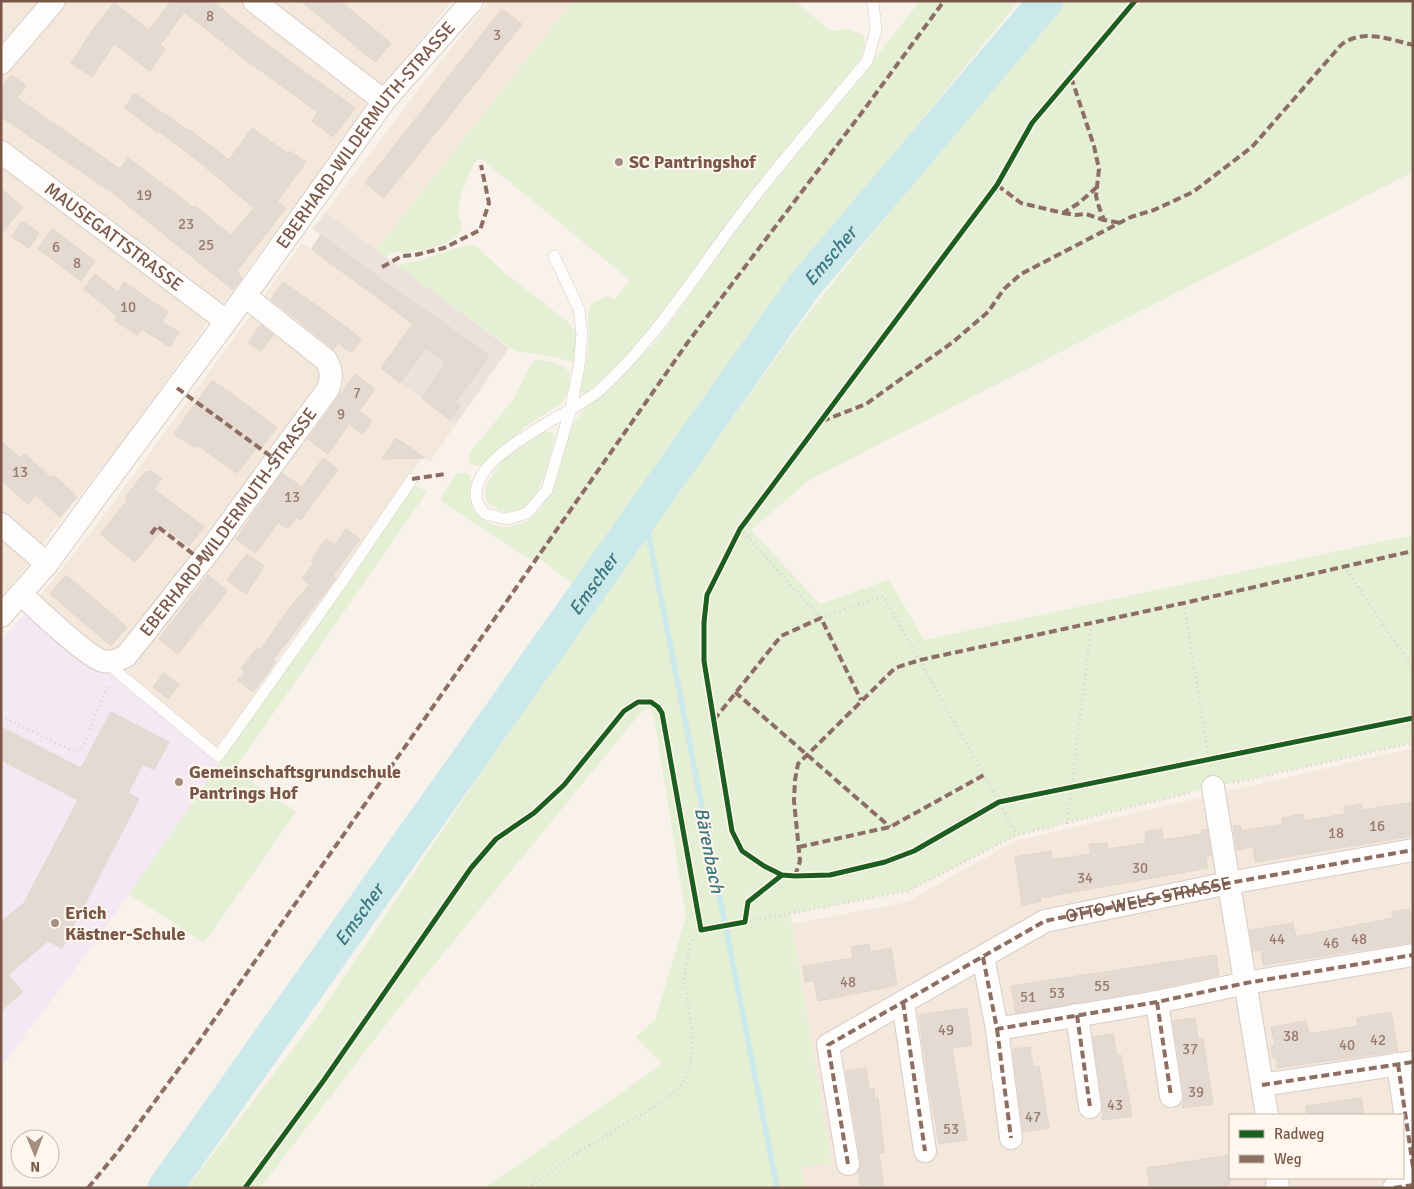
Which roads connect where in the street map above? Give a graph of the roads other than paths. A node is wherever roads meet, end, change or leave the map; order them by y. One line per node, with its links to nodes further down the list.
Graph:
1 (54, 1): 5 (street)
2 (254, 1): 6 (street)
3 (472, 1): 6 (street, EBERHARD-WILDERMUTH-STRASSE)
4 (872, 1): 11 (lane)
5 (1, 63)
6 (384, 101): 9 (street, EBERHARD-WILDERMUTH-STRASSE)
7 (1, 152): 10 (street, MAUSEGATTSTRASSE)
8 (554, 256): 11 (lane)
9 (244, 296): 10 (street, EBERHARD-WILDERMUTH-STRASSE); 17 (street, EBERHARD-WILDERMUTH-STRASSE)
10 (226, 321): 14 (street, EBERHARD-WILDERMUTH-STRASSE)
11 (571, 408): 11 (lane)
12 (412, 479): 17 (lane)
13 (1, 524): 14 (street)
14 (46, 564): 15 (street, EBERHARD-WILDERMUTH-STRASSE)
15 (21, 594): 16 (street, EBERHARD-WILDERMUTH-STRASSE); 17 (street)
16 (1, 616)
17 (114, 662)
18 (1213, 787): 20 (street)
19 (1413, 850): 20 (street, OTTO-WELS-STRASSE)
20 (1229, 883): 22 (street, OTTO-WELS-STRASSE); 23 (street)
21 (1413, 955): 23 (street)
22 (983, 957): 24 (street, OTTO-WELS-STRASSE); 27 (street)
23 (1246, 983): 25 (street); 29 (street)
24 (902, 1002): 34 (street); 35 (street, OTTO-WELS-STRASSE)
25 (1156, 1002): 26 (street); 30 (street)
26 (1076, 1015): 27 (street); 31 (street)
27 (996, 1029): 33 (street)
28 (1405, 1063): 29 (street); 36 (street)
29 (1262, 1085): 32 (street)
30 (1171, 1096)
31 (1090, 1108)
32 (1267, 1114)
33 (1011, 1138)
34 (925, 1151)
35 (848, 1164)
36 (1413, 1167)
37 (1413, 1185): 38 (street)
38 (1394, 1188)

